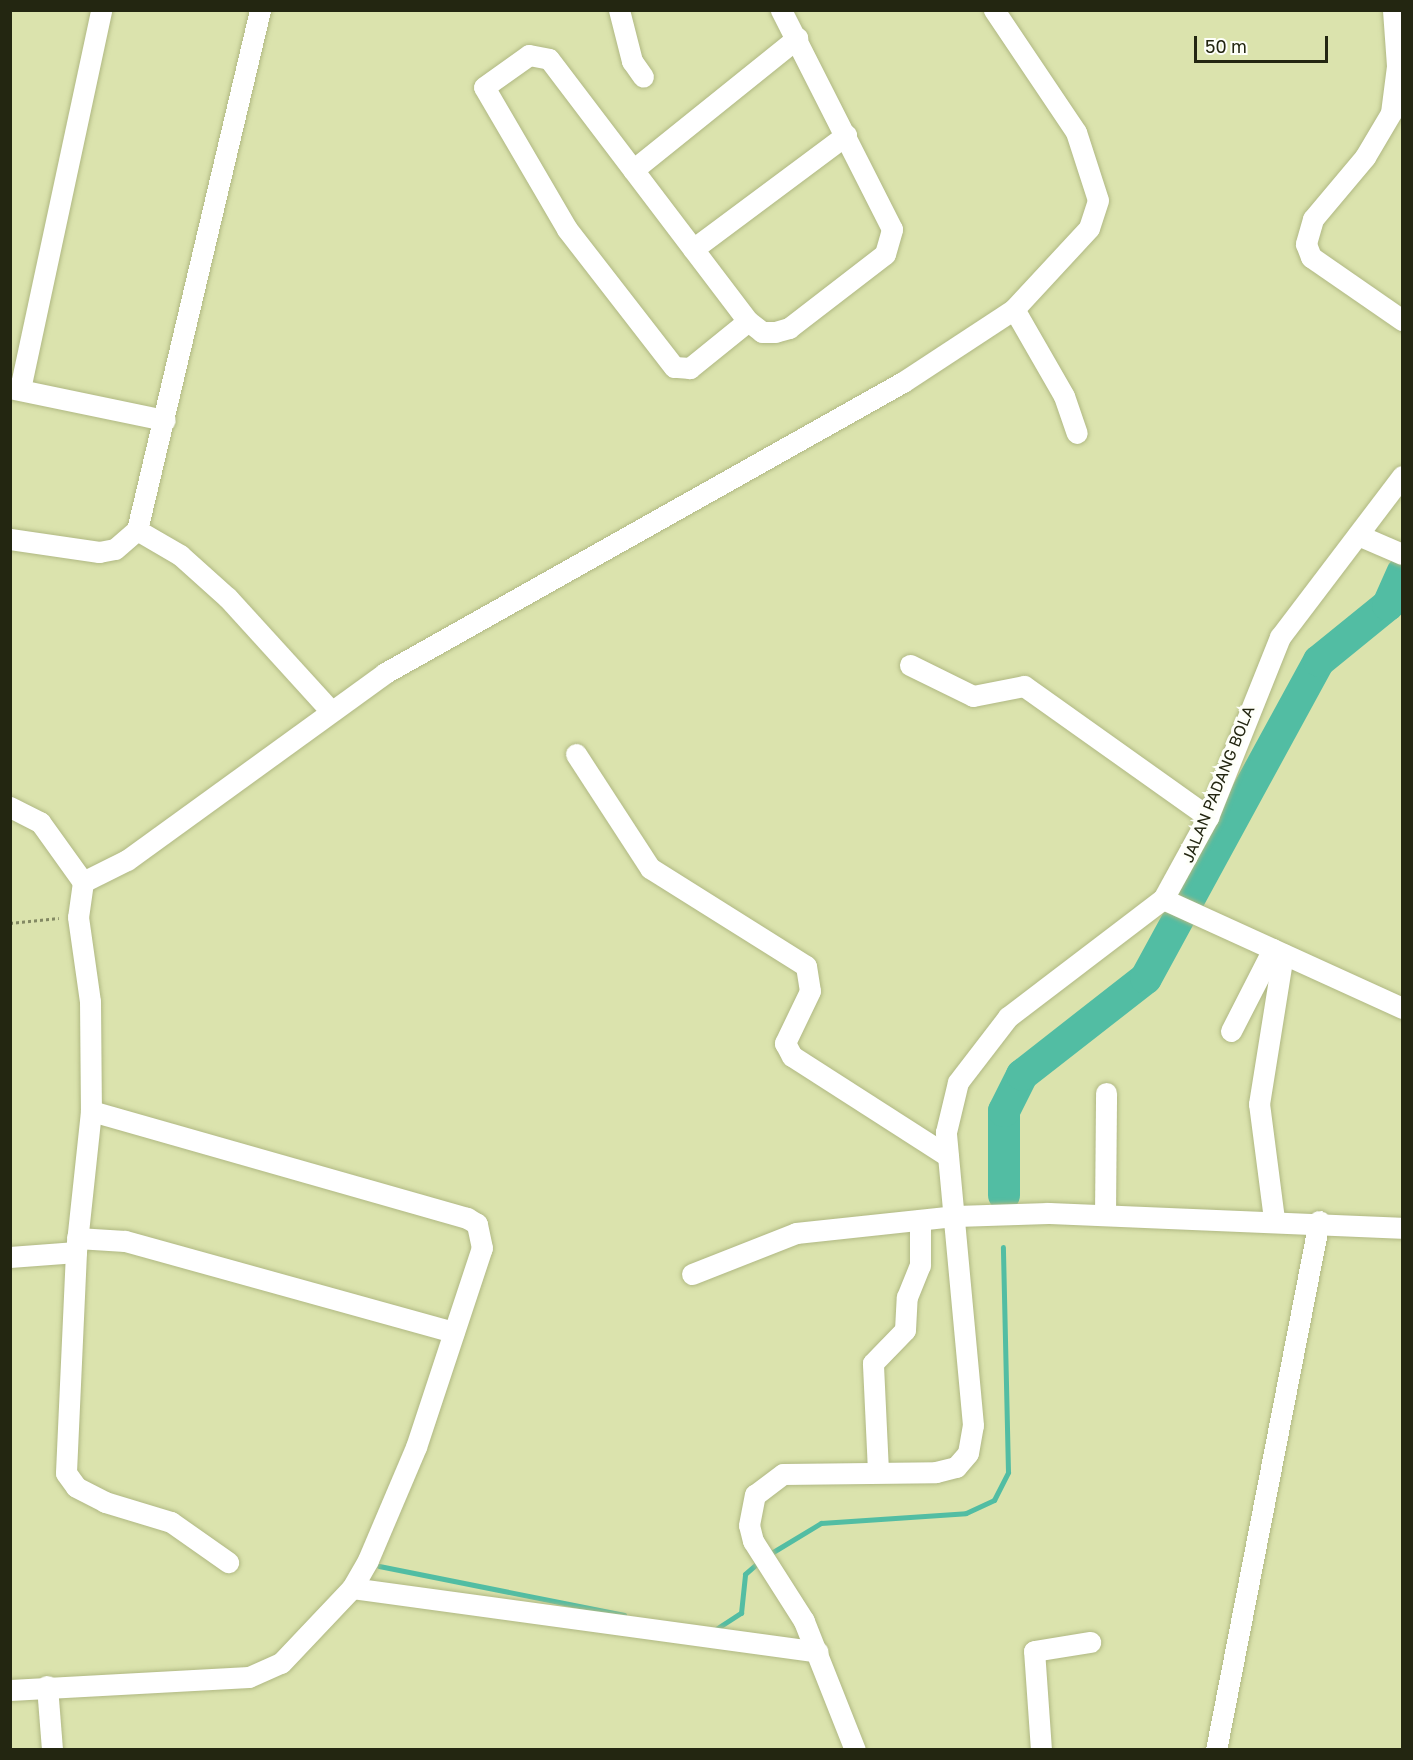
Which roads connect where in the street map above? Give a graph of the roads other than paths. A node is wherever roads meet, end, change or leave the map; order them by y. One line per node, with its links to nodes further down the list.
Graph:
1 (101, 10): 15 (street)
2 (260, 10): 16 (street)
3 (619, 10): 8 (street)
4 (782, 10): 7 (street)
5 (1393, 10): 13 (street)
6 (996, 11): 12 (street)
7 (797, 38): 9 (street); 10 (street)
8 (643, 77)
9 (846, 135): 11 (street); 14 (street)
10 (633, 170): 11 (street); 14 (street)
11 (693, 249): 14 (street)
12 (1014, 309): 17 (street); 24 (street)
13 (1402, 320)
14 (748, 321)
15 (15, 388): 16 (street)
16 (165, 420): 19 (street)
17 (1077, 433)
18 (1402, 476): 20 (street, JALAN PADANG BOLA)
19 (137, 530): 21 (street); 24 (street)
20 (1358, 535): 22 (street); 27 (street, JALAN PADANG BOLA)
21 (10, 539)
22 (1398, 552)
23 (910, 665): 27 (street)
24 (332, 711): 28 (street)
25 (576, 754): 35 (street)
26 (10, 807): 28 (street)
27 (1208, 817): 29 (street, JALAN PADANG BOLA)
28 (83, 882): 34 (street)
29 (1180, 907): 30 (street); 35 (street, JALAN PADANG BOLA)
30 (1278, 952): 31 (street); 32 (street); 38 (street)
31 (1402, 1008)
32 (1232, 1031)
33 (1106, 1094): 36 (street)
34 (91, 1111): 42 (street); 45 (street)
35 (948, 1156): 37 (street, JALAN PADANG BOLA)
36 (1105, 1215): 37 (street); 38 (street)
37 (956, 1216): 39 (street); 46 (street, JALAN PADANG BOLA)
38 (1274, 1219): 40 (street)
39 (920, 1220): 44 (street); 46 (street)
40 (1319, 1221): 41 (street); 56 (street)
41 (1402, 1228)
42 (77, 1245): 43 (street); 45 (street); 47 (street)
43 (10, 1257)
44 (692, 1274)
45 (453, 1332): 48 (street)
46 (878, 1471): 50 (street, JALAN PADANG BOLA)
47 (228, 1562)
48 (357, 1580): 50 (street); 51 (street)
49 (1090, 1642): 55 (street)
50 (818, 1652): 54 (street)
51 (47, 1686): 52 (street); 53 (street)
52 (10, 1690)
53 (52, 1749)
54 (855, 1749)
55 (1041, 1749)
56 (1216, 1749)

